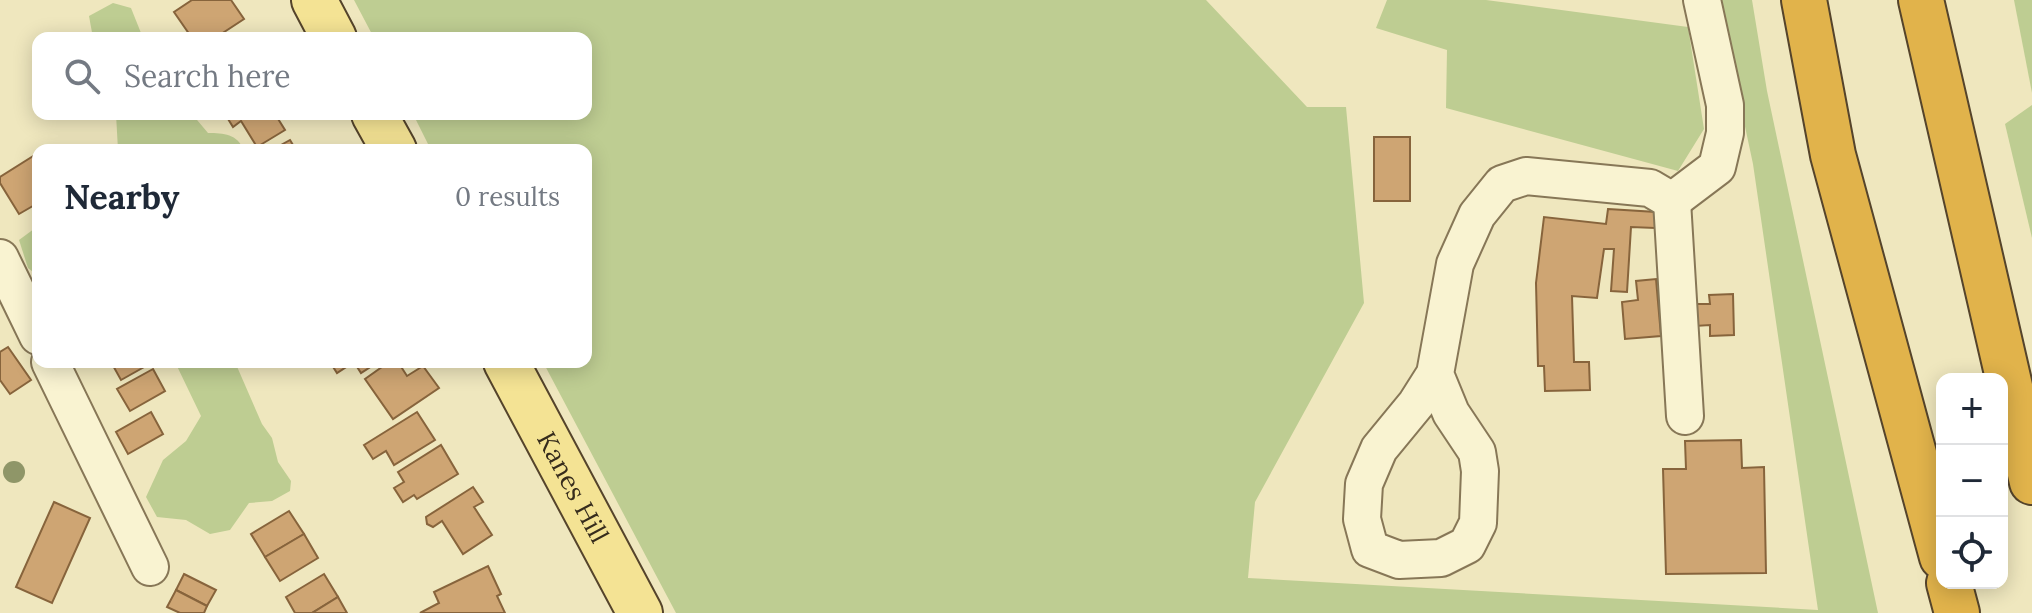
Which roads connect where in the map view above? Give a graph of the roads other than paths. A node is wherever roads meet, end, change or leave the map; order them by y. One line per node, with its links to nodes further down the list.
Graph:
1 (314, 0): 5 (main road)
2 (1702, 0): 8 (street)
3 (1804, 0): 16 (highway)
4 (1921, 0): 15 (highway)
5 (331, 32)
6 (377, 120): 7 (main road)
7 (391, 144)
8 (1672, 201): 13 (street); 14 (street)
9 (1, 264): 10 (street)
10 (32, 324)
11 (53, 368): 17 (street)
12 (509, 368): 19 (main road, Kanes Hill)
13 (1435, 374): 13 (street)
14 (1685, 416)
15 (2032, 482)
16 (1936, 535)
17 (150, 567)
18 (1951, 589): 20 (highway)
19 (640, 613)
20 (1957, 613)

